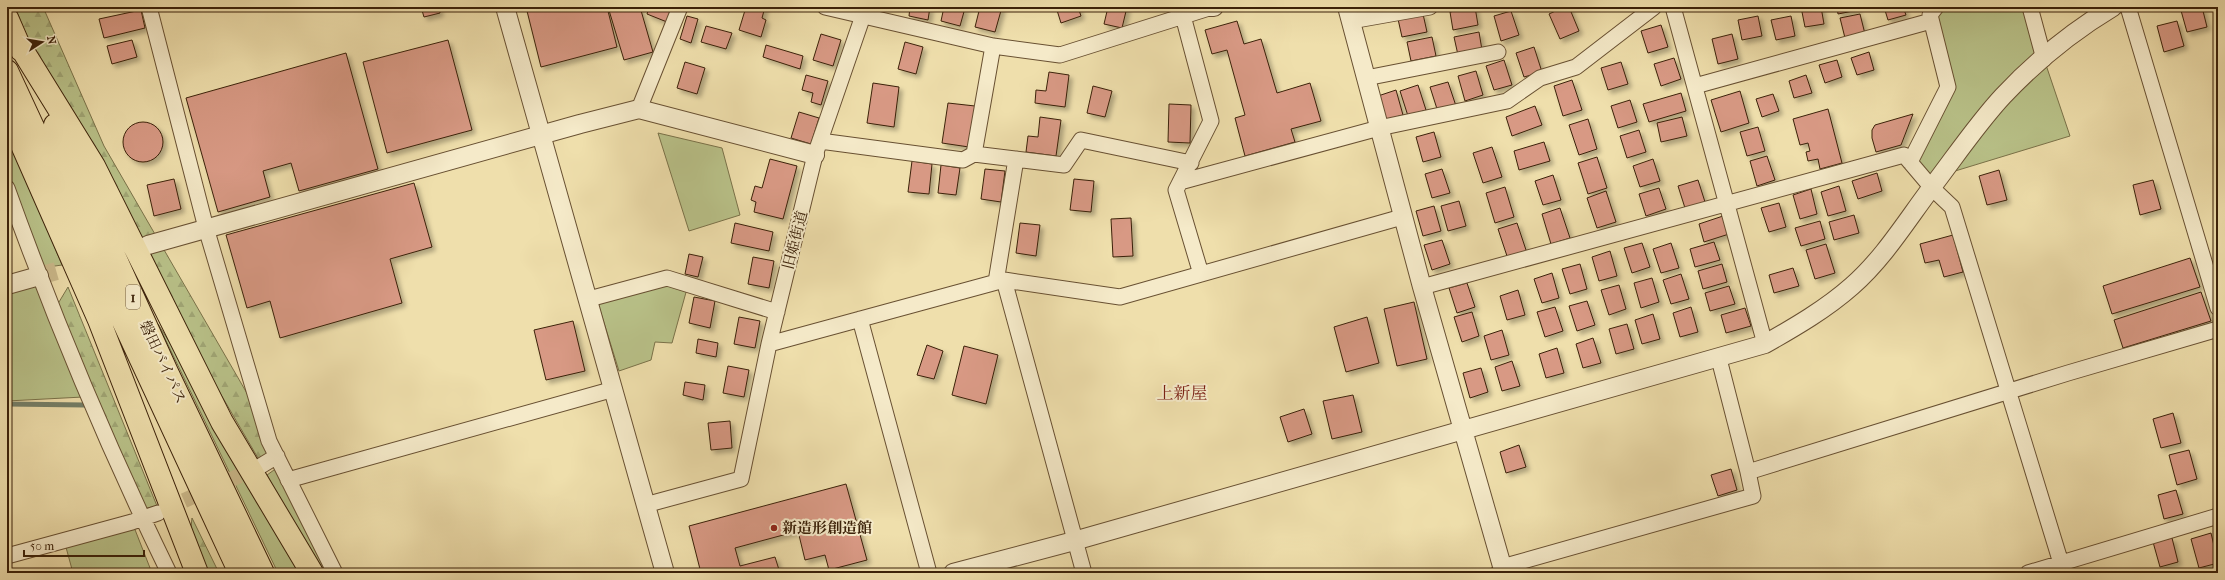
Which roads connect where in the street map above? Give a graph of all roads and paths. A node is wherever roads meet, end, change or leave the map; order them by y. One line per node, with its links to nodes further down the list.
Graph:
1 (149, 7): 38 (street)
2 (505, 7): 27 (street)
3 (680, 7): 24 (street)
4 (825, 7): 13 (street)
5 (1211, 7): 15 (street)
6 (1430, 7): 14 (street)
7 (1654, 7): 26 (street)
8 (1673, 7): 23 (street)
9 (1936, 7): 16 (street)
10 (2030, 7): 20 (street)
11 (2113, 7): 20 (street)
12 (2128, 7): 46 (street)
13 (865, 12): 18 (street); 28 (street, 旧姫街道)
14 (1349, 14): 22 (street)
15 (1183, 16): 18 (street); 32 (street)
16 (1931, 21): 23 (street); 31 (street)
17 (11, 28): 71 (highway, 磐田バイパス / 1); 72 (highway)
18 (993, 46): 29 (street)
19 (1498, 52): 22 (street)
20 (2044, 59): 35 (street)
21 (7, 71): 70 (highway, 磐田バイパス / 1)
22 (1366, 78): 26 (street)
23 (1695, 86): 36 (street)
24 (639, 109): 27 (street); 28 (street)
25 (7, 111): 69 (highway)
26 (1379, 128): 33 (street); 37 (street)
27 (542, 135): 38 (street); 45 (street)
28 (818, 148): 29 (street); 47 (street, 旧姫街道)
29 (974, 154): 30 (street)
30 (1016, 159): 32 (street); 42 (street)
31 (1910, 162): 35 (street); 36 (street)
32 (1191, 163): 33 (street)
33 (1180, 182): 40 (street)
34 (7, 188): 41 (street)
35 (1932, 188): 51 (street); 54 (street)
36 (1727, 203): 44 (street); 51 (street)
37 (1402, 217): 40 (street); 44 (street)
38 (206, 228): 39 (street); 56 (street)
39 (148, 245)
40 (1201, 274): 42 (street)
41 (39, 276): 43 (street); 63 (street)
42 (1000, 281): 48 (street); 64 (street)
43 (7, 285)
44 (1422, 287): 55 (street)
45 (589, 299): 47 (street); 53 (street)
46 (2218, 308)
47 (777, 312): 50 (street, 旧姫街道)
48 (860, 319): 50 (street); 75 (street)
49 (2218, 329): 54 (street)
50 (769, 344): 60 (street, 旧姫街道)
51 (1764, 344): 52 (street)
52 (1719, 359): 55 (street); 58 (street)
53 (614, 389): 59 (street); 60 (street)
54 (2010, 391): 58 (street); 66 (street)
55 (1464, 431): 64 (street); 67 (street)
56 (277, 456): 57 (street); 59 (street)
57 (259, 467)
58 (1748, 472): 67 (street)
59 (288, 480): 73 (street)
60 (645, 505): 74 (street)
61 (158, 513): 63 (street)
62 (2218, 516): 66 (street)
63 (143, 519): 65 (street); 68 (street)
64 (1074, 541): 76 (street); 77 (street)
65 (7, 556)
66 (2062, 568): 78 (street)
67 (1503, 570)
68 (169, 573)
69 (197, 573)
70 (240, 573)
71 (263, 573)
72 (312, 573)
73 (335, 573)
74 (665, 573)
75 (929, 573)
76 (953, 573)
77 (1084, 573)
78 (2028, 573)

